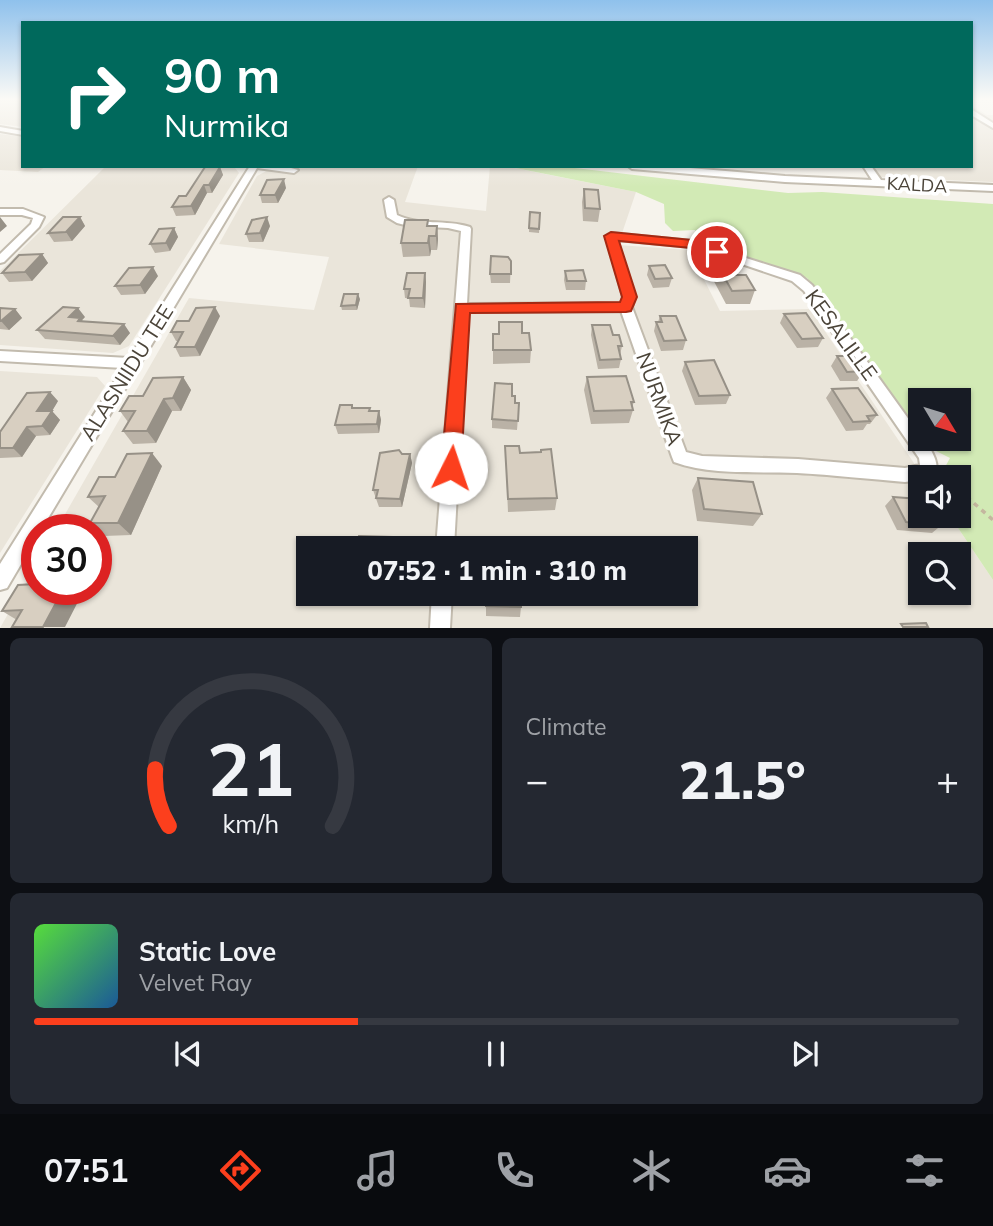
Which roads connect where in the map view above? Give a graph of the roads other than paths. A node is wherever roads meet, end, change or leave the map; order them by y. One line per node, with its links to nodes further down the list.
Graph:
1 (0, 129): 2 (street)
2 (21, 132)
3 (255, 168): 16 (street, ALASNIIDU TEE)
4 (274, 168): 7 (street, ALASNIIDU TEE)
5 (656, 168): 8 (street, KALDA)
6 (868, 168): 8 (street)
7 (293, 170)
8 (878, 183): 9 (street, KALDA)
9 (993, 188)
10 (389, 200): 14 (street)
11 (0, 212): 12 (street)
12 (0, 260)
13 (626, 307): 14 (street); 17 (street, KESALILLE); 18 (street, NURMIKA)
14 (462, 308): 19 (street)
15 (0, 355): 16 (street)
16 (134, 363): 20 (street, ALASNIIDU TEE)
17 (928, 465)
18 (908, 475)
19 (446, 536)
20 (0, 581)
21 (441, 606): 22 (street)
22 (440, 628)

